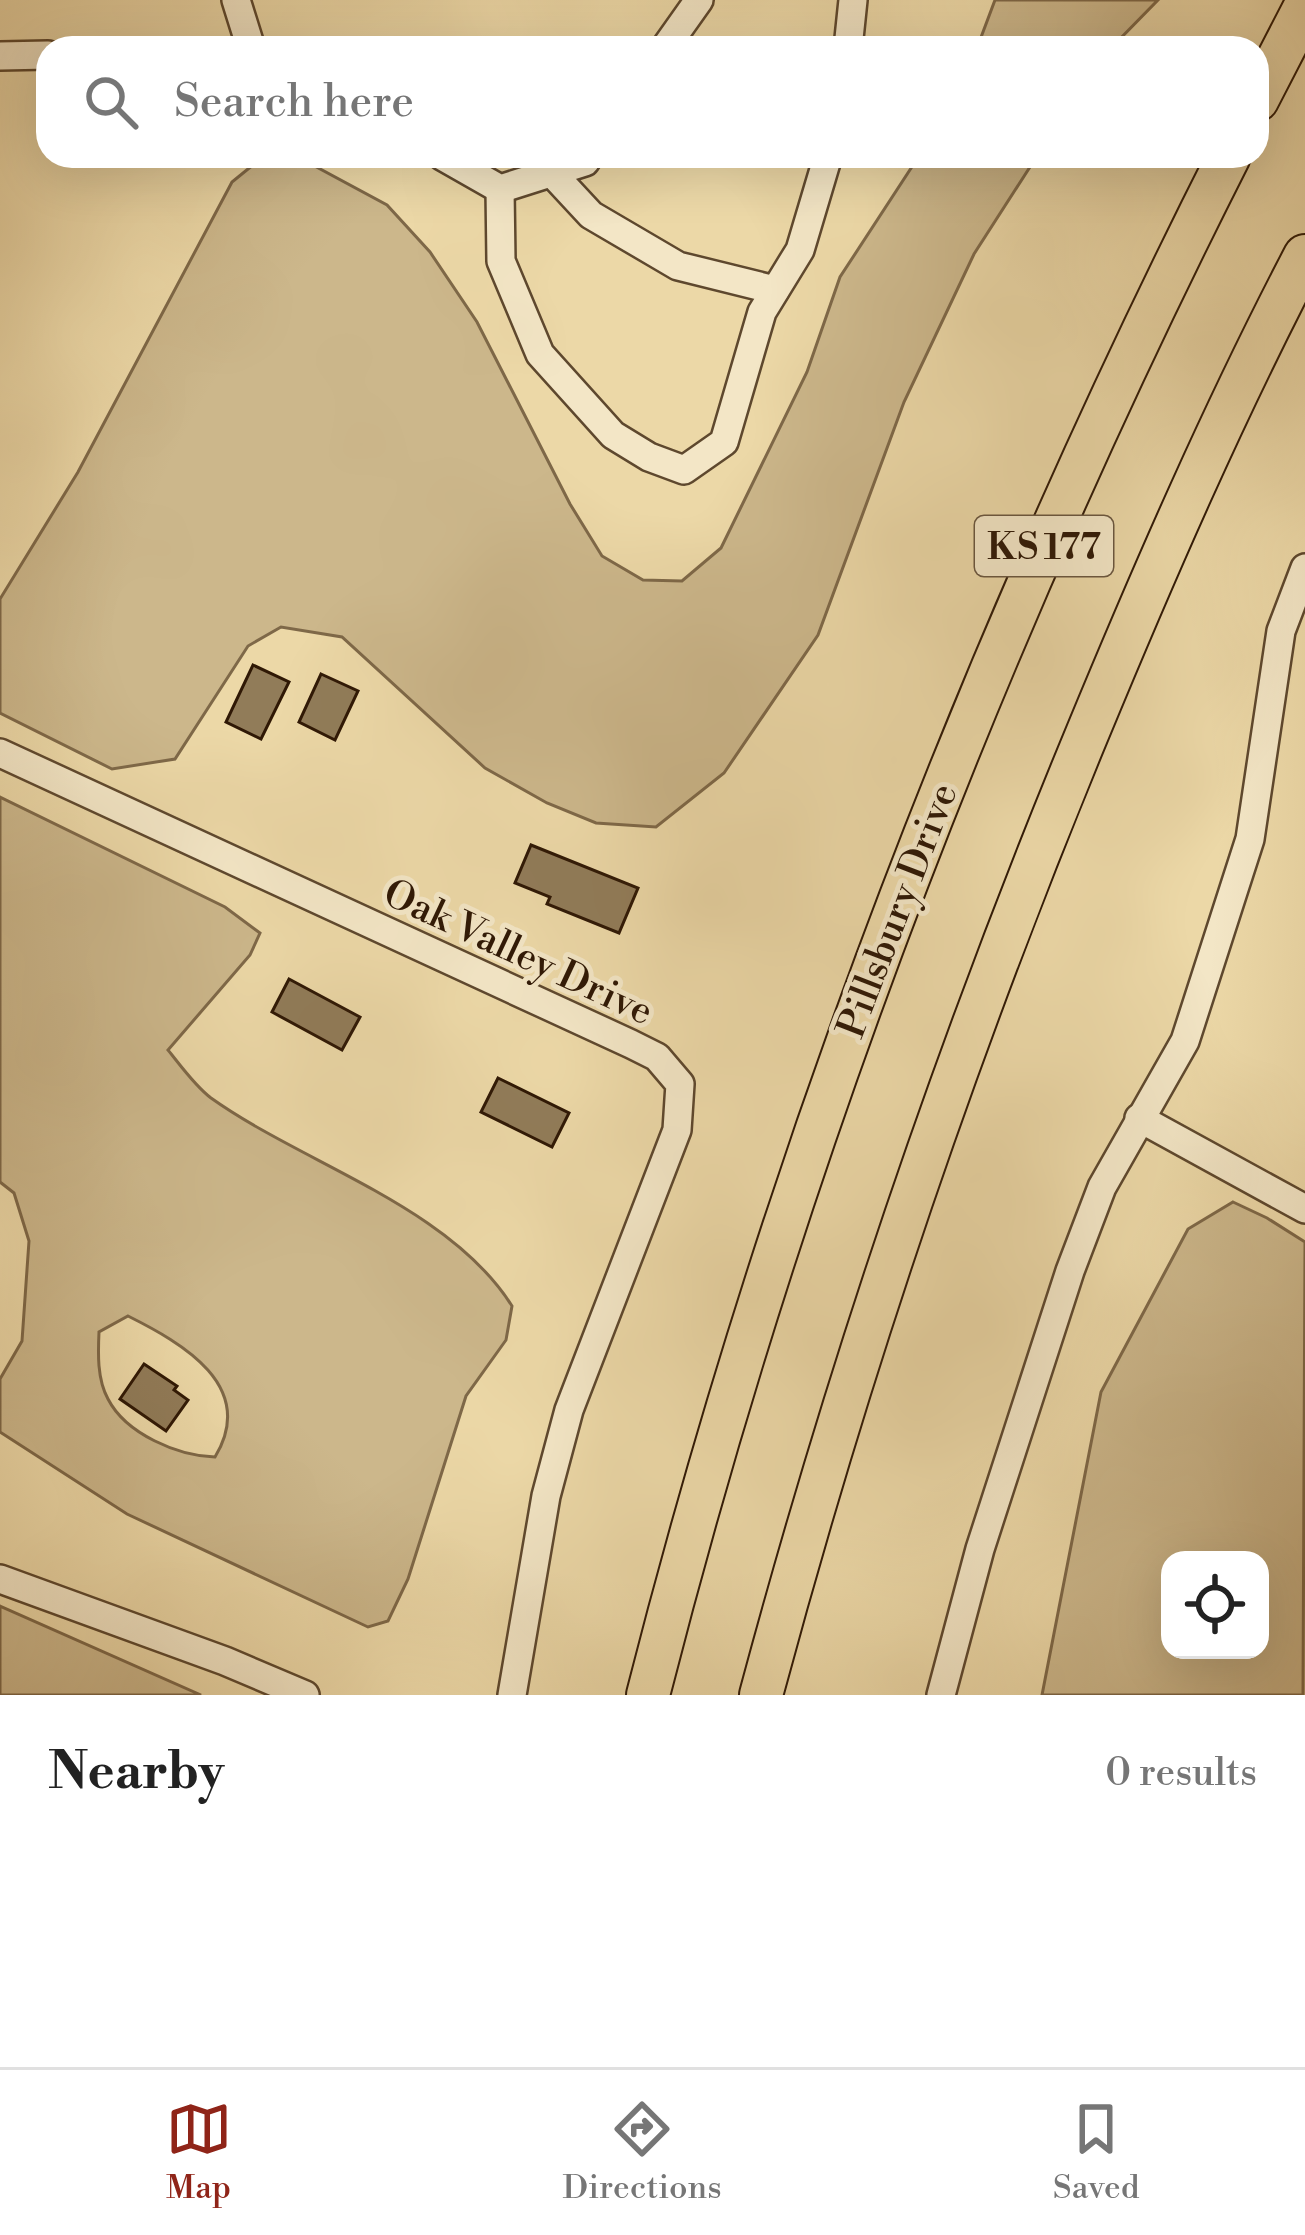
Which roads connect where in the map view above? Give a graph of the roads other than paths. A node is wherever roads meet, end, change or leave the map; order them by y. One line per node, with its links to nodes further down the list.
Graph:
1 (236, 0): 5 (street)
2 (699, 0): 6 (street)
3 (853, 0): 7 (street)
4 (1305, 8): 10 (highway)
5 (247, 36)
6 (674, 36)
7 (849, 36)
8 (36, 55): 9 (street)
9 (0, 56)
10 (1269, 77)
11 (463, 168): 16 (street)
12 (565, 168): 15 (street)
13 (824, 168): 18 (street)
14 (1222, 168): 26 (highway, Pillsbury Drive / KS 177)
15 (552, 172): 16 (street); 18 (street)
16 (500, 189): 18 (street)
17 (1305, 256): 27 (highway, KS 177)
18 (775, 290)
19 (1305, 568): 21 (street)
20 (0, 753): 25 (street, Oak Valley Drive)
21 (1139, 1118): 22 (street); 28 (street)
22 (1305, 1209)
23 (0, 1579): 24 (street)
24 (305, 1695)
25 (512, 1695)
26 (648, 1695)
27 (761, 1695)
28 (941, 1695)

